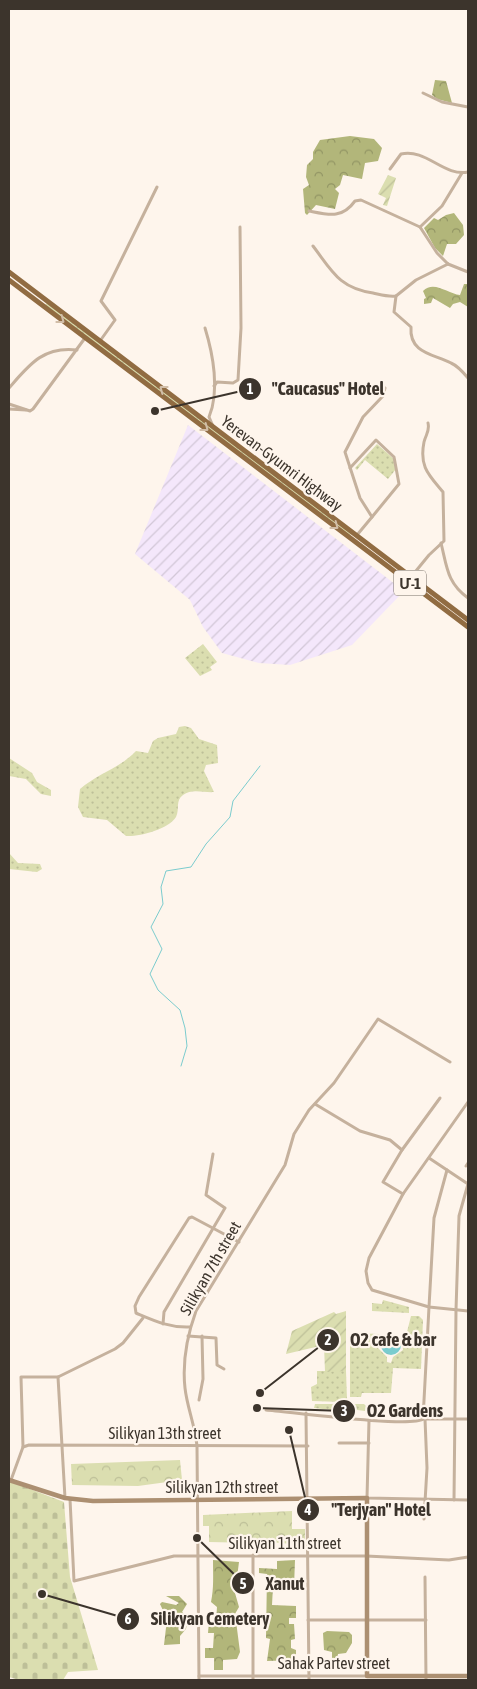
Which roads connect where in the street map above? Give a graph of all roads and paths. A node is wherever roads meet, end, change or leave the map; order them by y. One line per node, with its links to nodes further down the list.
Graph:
1 (423, 93): 2 (street)
2 (468, 107)
3 (390, 169): 5 (street)
4 (468, 172): 5 (street)
5 (462, 174): 9 (street)
6 (157, 187): 20 (street)
7 (309, 211): 9 (street)
8 (240, 227): 23 (street)
9 (420, 227): 11 (street)
10 (313, 246): 15 (street)
11 (448, 264): 13 (street); 15 (street)
12 (9, 272): 16 (highway, Yerevan-Gyumri Highway / Մ-1)
13 (468, 272)
14 (9, 280): 17 (highway, Yerevan-Gyumri Highway / Մ-1)
15 (396, 296): 22 (street)
16 (44, 298): 17 (highway); 20 (highway, Yerevan-Gyumri Highway / Մ-1)
17 (40, 304): 19 (highway, Yerevan-Gyumri Highway / Մ-1, one-way to 19)
18 (205, 328): 23 (street)
19 (86, 338): 21 (street); 34 (highway, Yerevan-Gyumri Highway / Մ-1, one-way to 34)
20 (100, 341): 30 (highway, Yerevan-Gyumri Highway / Մ-1, one-way to 20)
21 (77, 350): 25 (street); 28 (street)
22 (468, 378)
23 (214, 386): 30 (street)
24 (382, 386): 31 (street)
25 (9, 388)
26 (9, 404): 28 (street)
27 (9, 409): 28 (street)
28 (26, 410)
29 (428, 423): 35 (street)
30 (213, 426): 33 (highway, Yerevan-Gyumri Highway / Մ-1)
31 (350, 468): 32 (street); 32 (street)
32 (372, 517): 33 (street)
33 (356, 535): 34 (highway); 36 (highway, Yerevan-Gyumri Highway / Մ-1)
34 (352, 539): 39 (highway, Yerevan-Gyumri Highway / Մ-1)
35 (440, 542): 36 (street); 37 (street)
36 (411, 577): 38 (highway, Yerevan-Gyumri Highway / Մ-1)
37 (468, 598)
38 (468, 620)
39 (468, 628)
40 (450, 1062): 43 (street, Silikyan 7th street)
41 (440, 1098): 44 (street)
42 (468, 1102): 46 (street)
43 (315, 1104): 44 (street); 51 (street, Silikyan 7th street)
44 (402, 1150): 49 (street)
45 (213, 1154): 50 (street)
46 (429, 1158): 47 (street); 49 (street)
47 (448, 1170): 48 (street); 52 (street)
48 (468, 1184): 53 (street)
49 (403, 1194): 52 (street)
50 (213, 1229): 51 (street); 56 (street); 56 (street)
51 (239, 1242): 57 (street, Silikyan 7th street)
52 (429, 1307): 53 (street); 65 (street)
53 (456, 1310): 54 (street); 66 (street)
54 (468, 1311)
55 (142, 1318): 61 (street)
56 (163, 1324): 57 (street)
57 (190, 1327): 58 (street, Silikyan 7th street)
58 (188, 1336): 59 (street); 72 (street, Silikyan 7th street)
59 (202, 1336): 60 (street); 62 (street)
60 (224, 1369)
61 (58, 1377): 71 (street); 74 (street)
62 (199, 1400)
63 (266, 1410): 64 (street)
64 (306, 1412): 68 (street); 73 (street)
65 (424, 1418): 66 (street); 68 (street); 80 (street)
66 (455, 1419): 67 (street); 81 (street)
67 (468, 1419)
68 (369, 1420): 70 (street)
69 (339, 1443): 70 (street)
70 (369, 1443): 76 (street)
71 (61, 1445): 72 (street, Silikyan 13th street); 74 (street, Silikyan 13th street); 77 (street)
72 (197, 1446): 73 (street, Silikyan 13th street); 78 (street, Silikyan 7th street)
73 (308, 1446): 79 (street)
74 (23, 1447): 75 (street)
75 (10, 1480): 77 (main road, Silikyan 12th street)
76 (367, 1498): 79 (main road, Silikyan 12th street); 80 (street, Silikyan 12th street); 87 (main road)
77 (67, 1499): 78 (main road, Silikyan 12th street); 86 (street, Silikyan 11th street)
78 (197, 1499): 79 (main road, Silikyan 12th street); 86 (street, Silikyan 7th street)
79 (308, 1499): 85 (street)
80 (425, 1500): 81 (street, Silikyan 12th street); 83 (street)
81 (454, 1500): 82 (street, Silikyan 12th street)
82 (468, 1500)
83 (424, 1519)
84 (253, 1555): 85 (street, Silikyan 11th street); 86 (street, Silikyan 11th street); 96 (street)
85 (308, 1555): 87 (street, Silikyan 11th street); 90 (street)
86 (197, 1556): 95 (street, Silikyan 7th street)
87 (366, 1556): 88 (street, Silikyan 11th street); 91 (main road)
88 (468, 1557)
89 (426, 1577): 92 (street)
90 (308, 1620): 91 (street); 97 (street)
91 (367, 1620): 92 (street); 93 (main road)
92 (426, 1620): 98 (street)
93 (367, 1676): 97 (street, Sahak Partev street); 98 (main road, Sahak Partev street)
94 (468, 1676): 98 (main road, Sahak Partev street)
95 (199, 1678): 96 (street, Sahak Partev street)
96 (253, 1678): 97 (street, Sahak Partev street)
97 (309, 1678)
98 (426, 1678)

